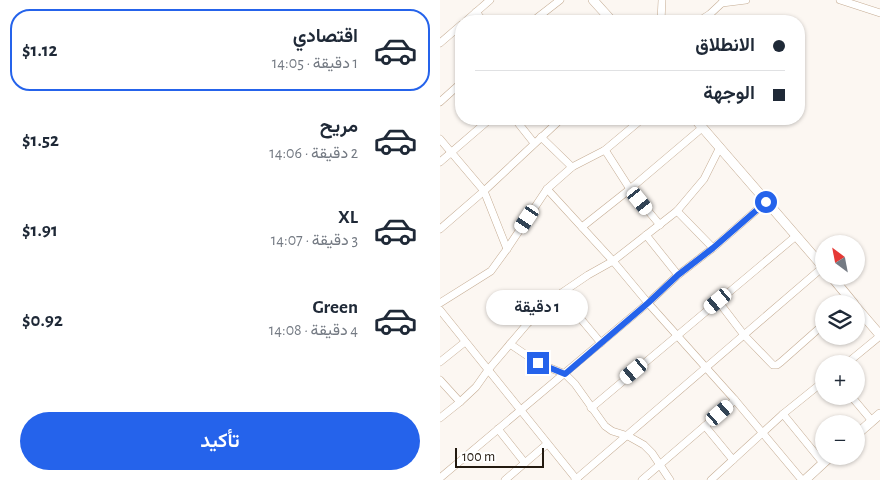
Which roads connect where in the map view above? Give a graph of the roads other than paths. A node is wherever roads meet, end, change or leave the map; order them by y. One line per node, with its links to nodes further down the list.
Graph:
1 (490, 0): 8 (street)
2 (560, 0): 12 (street)
3 (593, 0): 13 (street)
4 (662, 0): 14 (street)
5 (746, 0): 7 (street)
6 (840, 0): 9 (street)
7 (723, 2): 15 (street)
8 (476, 12): 10 (street); 11 (street)
9 (880, 12)
10 (473, 15)
11 (479, 15)
12 (541, 15)
13 (604, 15)
14 (661, 15)
15 (708, 15)
16 (455, 30): 17 (street)
17 (440, 43)
18 (455, 88): 19 (street)
19 (440, 102)
20 (483, 125): 31 (street)
21 (520, 125): 28 (street)
22 (554, 125): 26 (street)
23 (635, 125): 30 (street)
24 (700, 125): 25 (street)
25 (702, 128): 29 (street); 35 (street)
26 (541, 137): 28 (street); 33 (street)
27 (440, 139): 31 (street)
28 (534, 143): 36 (street)
29 (720, 147): 37 (street); 38 (street)
30 (605, 150): 33 (street); 35 (street)
31 (451, 152): 32 (street); 36 (street)
32 (440, 162)
33 (572, 167): 34 (street)
34 (547, 189): 40 (street); 45 (street)
35 (630, 189): 39 (street); 40 (street)
36 (484, 192): 41 (street); 45 (street)
37 (766, 202): 43 (street); 44 (street)
38 (677, 211): 39 (street); 44 (street)
39 (660, 225): 42 (street)
40 (582, 227): 47 (street)
41 (440, 229)
42 (646, 236): 47 (street); 48 (street)
43 (796, 236): 46 (street); 51 (street)
44 (713, 248): 48 (street)
45 (507, 249): 52 (street)
46 (815, 258)
47 (613, 261): 50 (street); 53 (street)
48 (678, 275): 53 (street)
49 (815, 275): 57 (street)
50 (560, 294): 61 (street); 62 (street)
51 (718, 301): 57 (street); 58 (street)
52 (440, 303)
53 (648, 303): 58 (street); 61 (street)
54 (440, 310): 60 (street)
55 (865, 319): 59 (street)
56 (815, 332): 57 (street)
57 (744, 334): 65 (street)
58 (678, 335): 65 (street); 73 (street)
59 (880, 336): 63 (street)
60 (466, 342): 64 (street); 66 (street)
61 (601, 342): 67 (street)
62 (510, 344): 66 (street); 67 (street)
63 (857, 355)
64 (440, 362)
65 (706, 368): 70 (street); 83 (street)
66 (488, 370): 71 (street); 74 (street)
67 (565, 374): 73 (street); 74 (street)
68 (440, 380): 71 (street)
69 (815, 388): 75 (street)
70 (735, 400): 79 (street); 82 (street)
71 (460, 402): 77 (street)
72 (859, 405): 78 (street)
73 (591, 408): 83 (street)
74 (521, 411): 81 (street); 84 (street)
75 (783, 414): 82 (street); 85 (street)
76 (880, 414): 78 (street)
77 (440, 418)
78 (872, 421): 80 (street)
79 (705, 426): 86 (street); 88 (street)
80 (865, 427)
81 (498, 429): 87 (street); 90 (street)
82 (762, 434): 86 (street); 96 (street)
83 (628, 436): 88 (street); 92 (street)
84 (547, 444): 87 (street); 92 (street)
85 (815, 453)
86 (733, 460): 95 (street)
87 (525, 463): 91 (street)
88 (660, 465): 93 (street); 94 (street)
89 (821, 465): 96 (street)
90 (445, 477)
91 (505, 480)
92 (576, 480)
93 (642, 480)
94 (670, 480)
95 (711, 480)
96 (804, 480)

